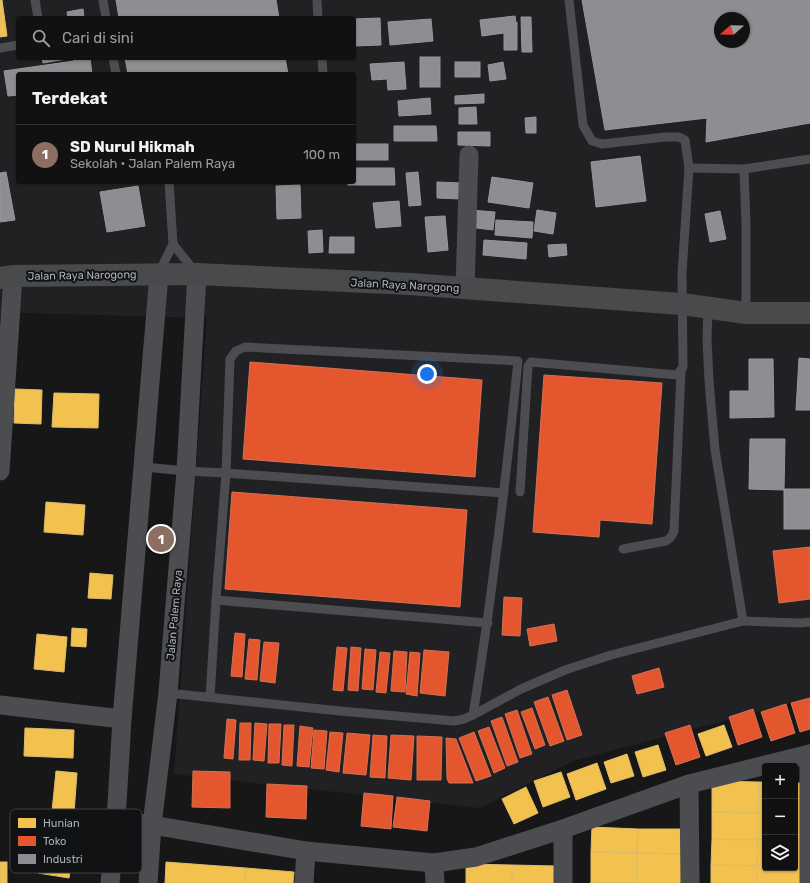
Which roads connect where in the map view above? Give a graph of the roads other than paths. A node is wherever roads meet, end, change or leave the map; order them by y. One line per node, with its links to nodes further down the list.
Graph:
1 (35, 0): 5 (lane)
2 (103, 0): 6 (lane)
3 (317, 0): 7 (lane)
4 (569, 0): 16 (lane)
5 (38, 16)
6 (106, 16)
7 (318, 16)
8 (16, 45): 9 (lane)
9 (0, 48)
10 (113, 60): 12 (lane)
11 (322, 60): 13 (lane)
12 (116, 72)
13 (323, 72)
14 (468, 155): 23 (street)
15 (810, 159): 17 (lane)
16 (689, 168): 17 (lane); 24 (lane)
17 (744, 169): 26 (lane)
18 (169, 184): 19 (lane)
19 (173, 244): 20 (lane); 21 (lane)
20 (159, 274): 21 (main road, Jalan Raya Narogong); 22 (main road, Jalan Raya Narogong); 29 (street)
21 (197, 274): 23 (main road, Jalan Raya Narogong); 31 (street, Jalan Palem Raya)
22 (6, 277): 30 (street)
23 (465, 288): 24 (main road, Jalan Raya Narogong)
24 (682, 304): 25 (main road, Jalan Raya Narogong); 28 (lane)
25 (708, 307): 26 (main road, Jalan Raya Narogong); 37 (lane)
26 (746, 313): 27 (main road, Jalan Raya Narogong)
27 (810, 313)
28 (681, 372): 33 (lane); 35 (lane)
29 (144, 467): 31 (lane); 44 (street)
30 (0, 471)
31 (186, 472): 32 (lane); 40 (street, Jalan Palem Raya)
32 (226, 473): 34 (lane); 34 (lane); 36 (lane)
33 (520, 492)
34 (504, 493): 38 (lane)
35 (623, 549)
36 (216, 600): 38 (lane); 41 (lane)
37 (743, 621): 39 (lane); 43 (lane)
38 (488, 622): 43 (lane)
39 (810, 622)
40 (168, 693): 41 (lane); 49 (street, Jalan Palem Raya)
41 (210, 697): 43 (lane)
42 (0, 705): 44 (street)
43 (473, 715)
44 (122, 719): 47 (street)
45 (810, 754): 46 (street); 60 (street)
46 (690, 784): 50 (street); 59 (street)
47 (117, 809)
48 (142, 824): 49 (street)
49 (152, 825): 51 (street); 55 (street, Jalan Palem Raya)
50 (563, 829): 52 (street); 58 (street)
51 (306, 851): 52 (street); 56 (street)
52 (434, 863): 57 (street)
53 (111, 873): 54 (street)
54 (110, 883)
55 (148, 883)
56 (304, 883)
57 (435, 883)
58 (562, 883)
59 (690, 883)
60 (809, 883)

